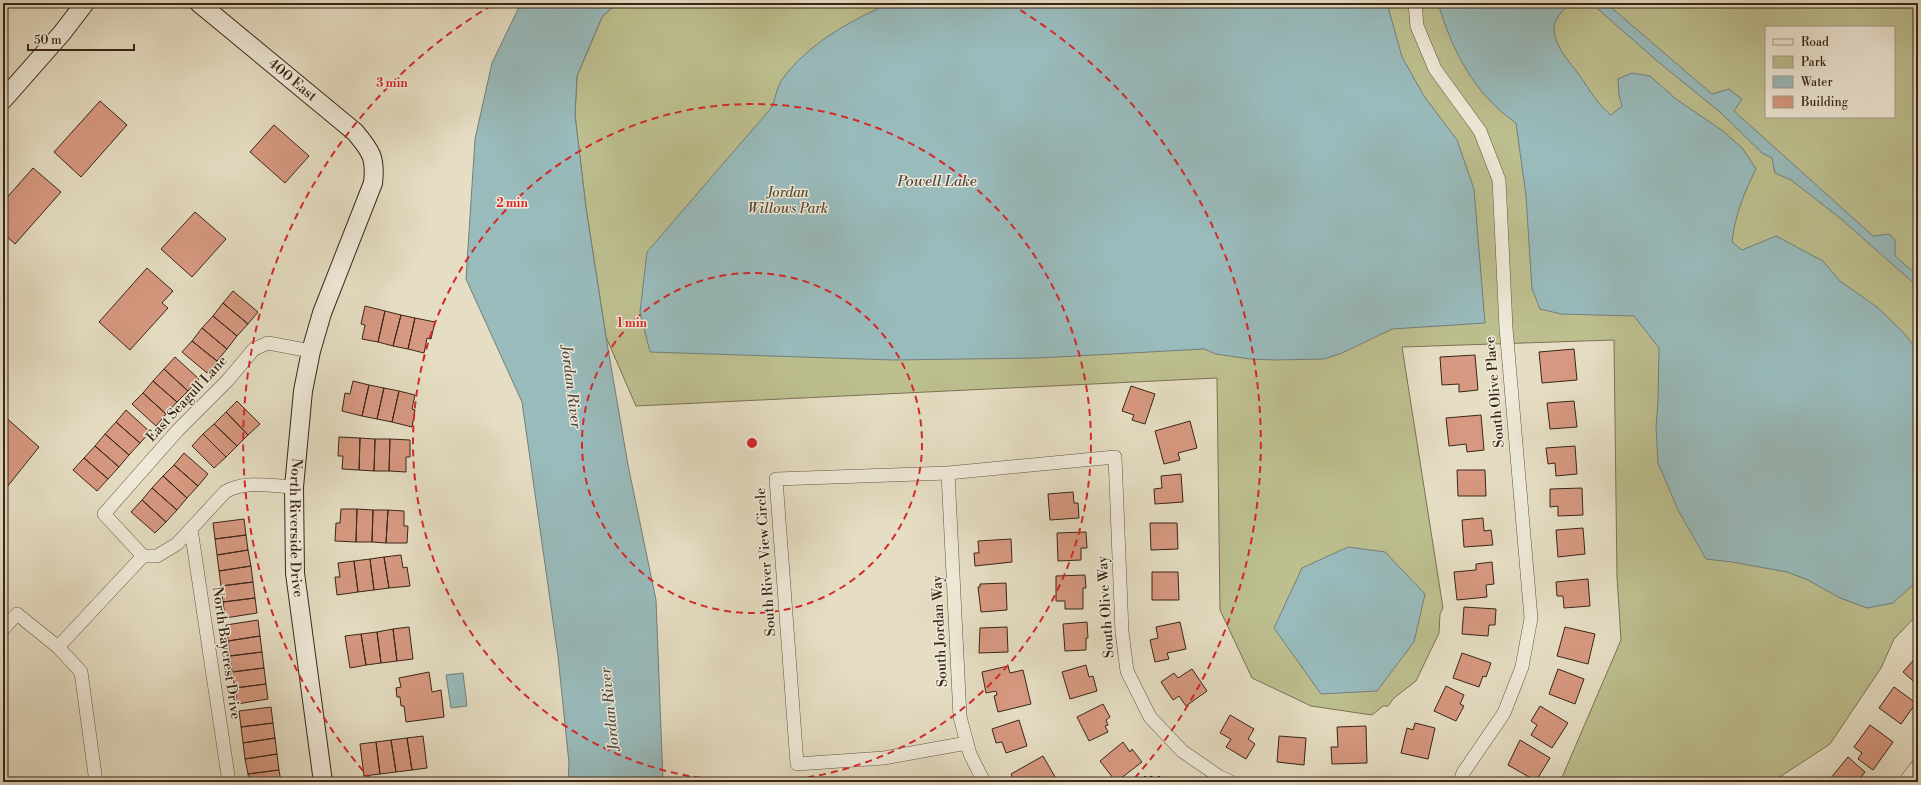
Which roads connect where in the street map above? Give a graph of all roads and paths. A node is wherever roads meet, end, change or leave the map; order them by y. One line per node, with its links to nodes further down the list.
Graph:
1 (85, 3): 4 (street)
2 (199, 3): 5 (street, 400 East)
3 (1415, 3): 21 (street, South Olive Place)
4 (3, 100)
5 (375, 165): 6 (street, North Riverside Drive)
6 (311, 351): 9 (street, North Riverside Drive); 11 (street, East Seagull Lane)
7 (1115, 457): 8 (street, South River View Circle); 20 (street, South Olive Way)
8 (948, 473): 14 (street, South Jordan Way); 14 (street, South River View Circle)
9 (294, 487): 10 (street); 18 (street, North Riverside Drive)
10 (191, 529): 11 (street); 17 (street, North Baycrest Drive)
11 (143, 556): 13 (street)
12 (3, 629): 13 (street)
13 (58, 647): 16 (street)
14 (967, 743): 19 (street, South Jordan Way)
15 (1918, 765): 22 (street)
16 (96, 782)
17 (228, 782)
18 (323, 782)
19 (984, 782)
20 (1231, 782)
21 (1460, 782)
22 (1905, 782)

